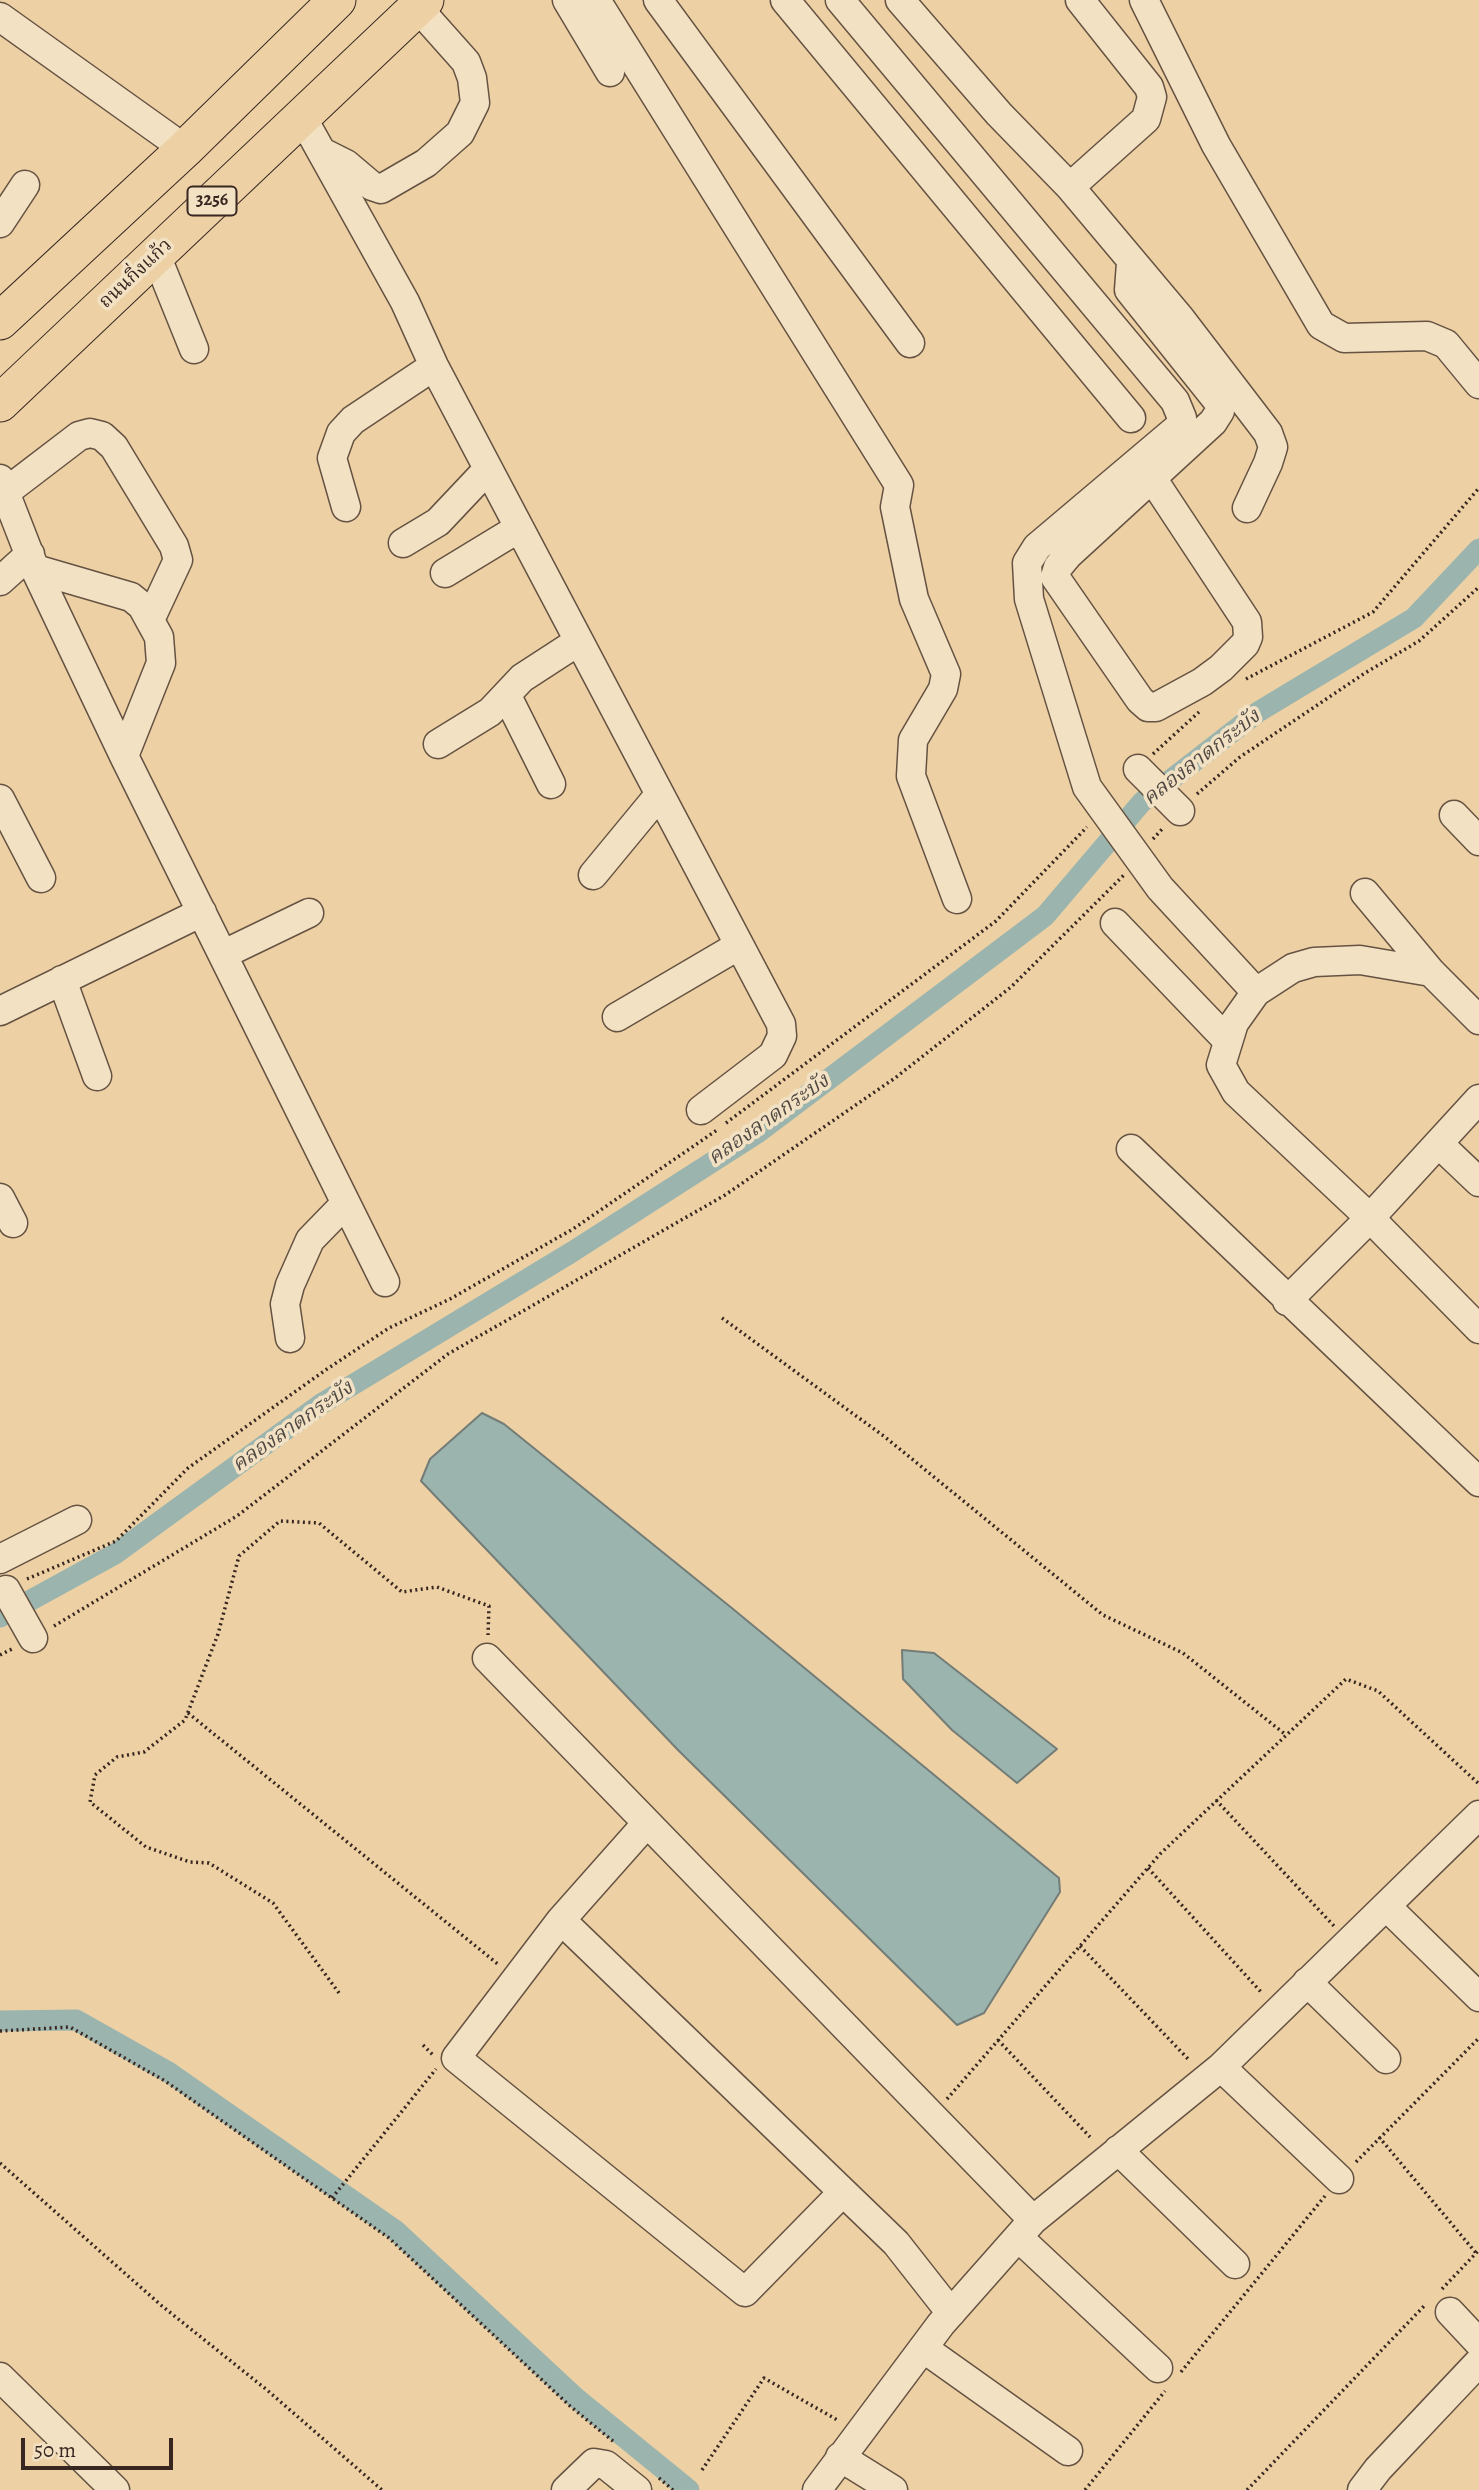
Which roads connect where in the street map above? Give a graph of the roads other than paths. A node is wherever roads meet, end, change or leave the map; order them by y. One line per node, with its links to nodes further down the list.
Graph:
1 (337, 0): 14 (main road)
2 (567, 0): 12 (street)
3 (596, 0): 53 (street)
4 (659, 0): 22 (street)
5 (785, 0): 27 (street)
6 (841, 0): 61 (street)
7 (900, 0): 17 (street)
8 (1080, 0): 17 (street)
9 (1144, 0): 25 (street)
10 (421, 4): 13 (main road, ถนนกิ่งแก้ว / 3256); 15 (street)
11 (0, 17): 14 (street)
12 (610, 72)
13 (302, 117): 15 (street); 19 (main road, ถนนกิ่งแก้ว / 3256)
14 (185, 149): 21 (main road)
15 (322, 152): 24 (street)
16 (25, 185): 18 (street)
17 (1070, 187): 20 (street)
18 (0, 223)
19 (156, 255): 23 (street); 26 (main road, ถนนกิ่งแก้ว / 3256)
20 (1131, 263): 29 (street); 32 (street)
21 (5, 309)
22 (910, 343)
23 (194, 349)
24 (434, 366): 28 (street); 31 (street)
25 (1479, 384)
26 (0, 403)
27 (1131, 418)
28 (488, 469): 33 (street); 34 (street)
29 (1152, 478): 29 (street)
30 (3, 485): 35 (street); 38 (street)
31 (346, 507)
32 (1247, 508)
33 (519, 528): 36 (street); 39 (street)
34 (403, 543)
35 (32, 561): 37 (street); 38 (street); 42 (street)
36 (445, 573)
37 (0, 581)
38 (150, 621): 42 (street)
39 (579, 641): 40 (street); 45 (street)
40 (507, 695): 41 (street); 44 (street)
41 (438, 744)
42 (124, 757): 54 (street)
43 (1140, 771): 47 (street)
44 (551, 783)
45 (659, 795): 50 (street); 57 (street)
46 (0, 799): 51 (street)
47 (1178, 809)
48 (1454, 815): 49 (street)
49 (1479, 841)
50 (593, 875)
51 (40, 878)
52 (1365, 893): 59 (street)
53 (957, 900)
54 (202, 912): 58 (street); 60 (street)
55 (309, 914): 58 (street)
56 (1115, 923): 65 (street)
57 (738, 946): 63 (street); 68 (street)
58 (224, 954): 73 (street)
59 (1431, 972): 61 (street); 64 (street)
60 (62, 980): 62 (street); 66 (street)
61 (1256, 992): 65 (street)
62 (0, 1011)
63 (617, 1017)
64 (1479, 1020)
65 (1226, 1040): 74 (street)
66 (97, 1076)
67 (1479, 1099): 69 (street)
68 (701, 1110)
69 (1439, 1144): 71 (street); 74 (street)
70 (1131, 1149): 77 (street)
71 (1479, 1182)
72 (0, 1198): 75 (street)
73 (344, 1205): 76 (street); 79 (street)
74 (1370, 1218): 77 (street); 78 (street)
75 (13, 1223)
76 (385, 1282)
77 (1287, 1301): 80 (street)
78 (1479, 1329)
79 (290, 1338)
80 (1479, 1482)
81 (77, 1520): 82 (street)
82 (0, 1559)
83 (6, 1590): 84 (street)
84 (33, 1638)
85 (487, 1658): 87 (street)
86 (1477, 1820): 88 (street)
87 (647, 1823): 89 (street); 97 (street)
88 (1387, 1907): 90 (street); 91 (street)
89 (561, 1920): 96 (street); 96 (street)
90 (1307, 1982): 92 (street); 93 (street)
91 (1479, 1997)
92 (1386, 2059)
93 (1208, 2067): 94 (street); 95 (street)
94 (1118, 2150): 97 (street); 98 (street)
95 (1339, 2179)
96 (843, 2192): 100 (street)
97 (1025, 2228): 100 (street); 104 (street)
98 (1235, 2264)
99 (1450, 2312): 101 (street)
100 (951, 2313): 102 (street)
101 (1479, 2343)
102 (923, 2348): 106 (street); 107 (street)
103 (1479, 2362): 112 (street)
104 (1158, 2368)
105 (0, 2377): 109 (street)
106 (1068, 2451)
107 (828, 2474): 111 (street)
108 (645, 2482): 110 (street)
109 (115, 2490)
110 (566, 2490)
111 (893, 2490)
112 (1362, 2490)

